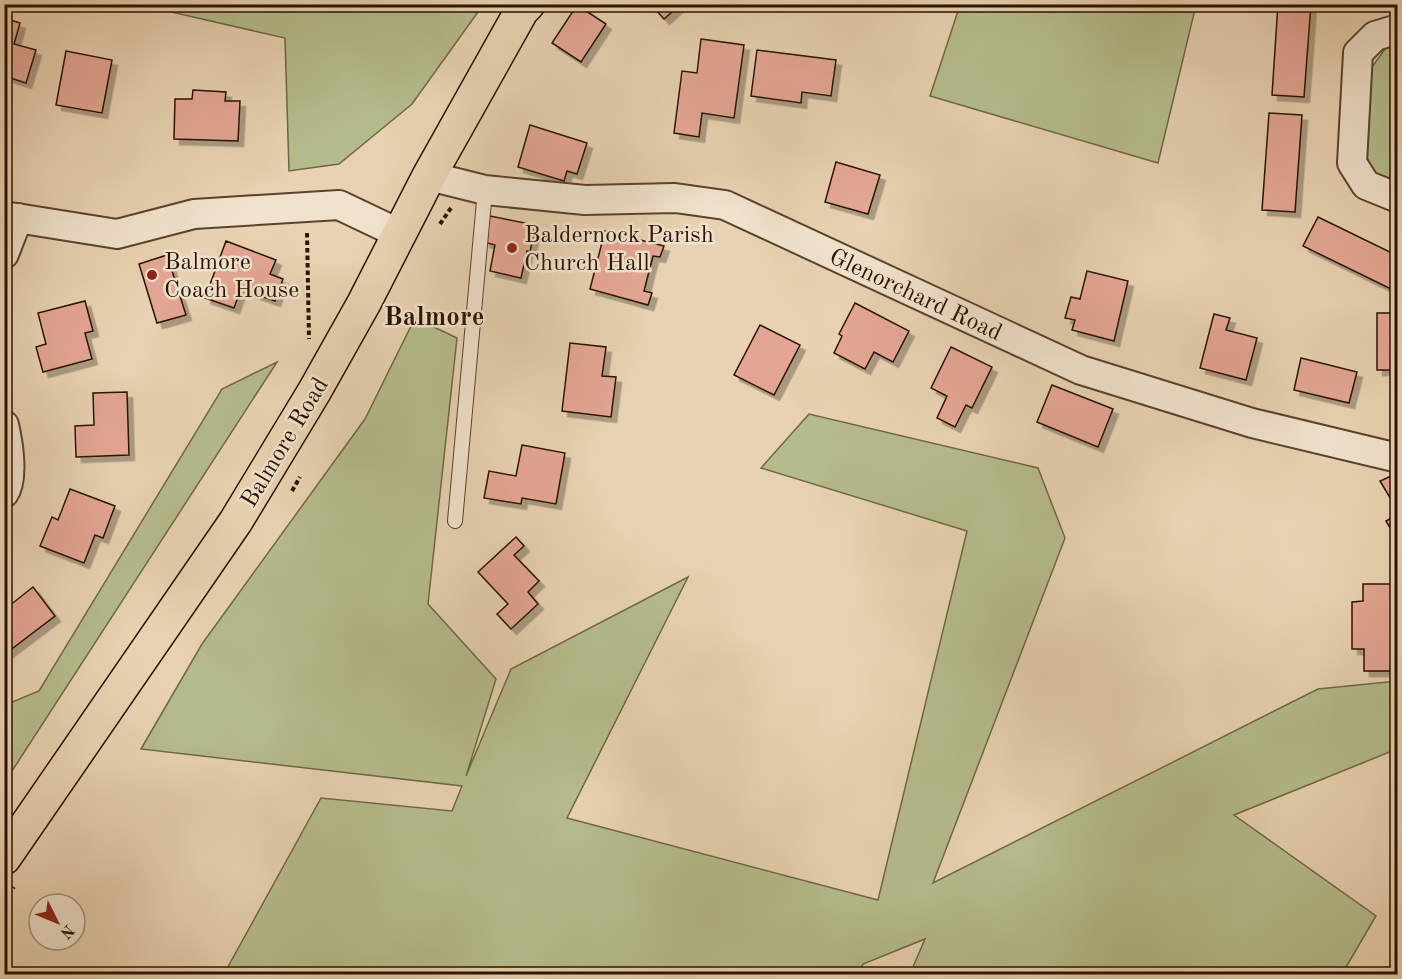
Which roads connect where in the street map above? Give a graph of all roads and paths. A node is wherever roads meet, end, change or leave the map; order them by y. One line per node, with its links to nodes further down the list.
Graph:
1 (528, 4): 3 (main road, Balmore Road)
2 (1398, 29): 5 (street)
3 (429, 176): 4 (street, Glenorchard Road); 8 (main road, Balmore Road)
4 (485, 190): 12 (street, Glenorchard Road); 14 (lane)
5 (1398, 198)
6 (306, 207): 7 (street); 8 (street); 10 (path)
7 (11, 217): 9 (street)
8 (400, 234): 15 (main road, Balmore Road)
9 (4, 254)
10 (309, 344)
11 (4, 425): 13 (street)
12 (1398, 458)
13 (4, 493)
14 (454, 521)
15 (4, 858)

